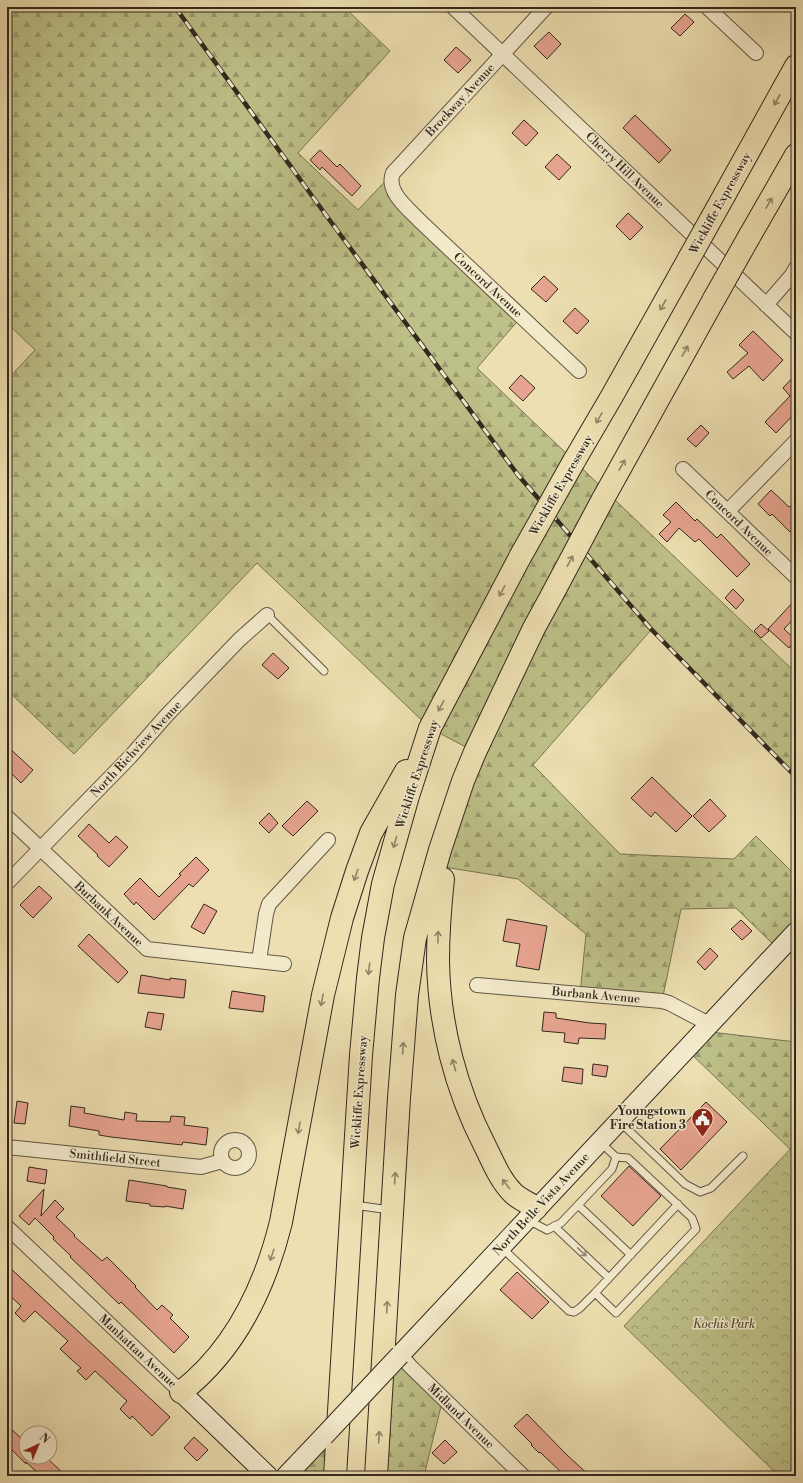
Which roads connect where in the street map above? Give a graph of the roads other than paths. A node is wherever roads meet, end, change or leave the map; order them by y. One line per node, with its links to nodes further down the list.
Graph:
1 (453, 7): 5 (street, Cherry Hill Avenue)
2 (546, 7): 5 (street, Brockway Avenue)
3 (707, 7): 4 (street)
4 (756, 53)
5 (502, 54): 8 (street, Brockway Avenue); 10 (street, Cherry Hill Avenue)
6 (796, 66): 19 (highway, Wickliffe Expressway, one-way to 19, bridge)
7 (796, 155): 21 (highway, one-way to 7, bridge)
8 (399, 198): 12 (street, Concord Avenue)
9 (796, 268): 10 (street)
10 (766, 305): 11 (street, Cherry Hill Avenue)
11 (796, 333)
12 (579, 371)
13 (796, 441): 15 (street)
14 (683, 469): 15 (street, Concord Avenue)
15 (728, 511): 16 (street, Concord Avenue)
16 (796, 577)
17 (266, 615): 18 (lane); 23 (street, North Richview Avenue)
18 (324, 671)
19 (430, 728): 37 (highway, Wickliffe Expressway, one-way to 37); 48 (highway, one-way to 48)
20 (7, 817): 23 (street, Burbank Avenue)
21 (449, 824): 39 (highway, one-way to 21); 40 (highway, one-way to 21)
22 (328, 840): 26 (street)
23 (40, 848): 24 (street, North Richview Avenue); 26 (street, Burbank Avenue)
24 (7, 883)
25 (796, 932): 29 (street, North Belle Vista Avenue)
26 (259, 961): 27 (street, Burbank Avenue)
27 (284, 964)
28 (477, 985): 29 (street, Burbank Avenue)
29 (709, 1024): 30 (street, North Belle Vista Avenue)
30 (619, 1120): 31 (street, North Belle Vista Avenue); 33 (lane)
31 (599, 1141): 34 (lane); 40 (street, North Belle Vista Avenue)
32 (7, 1147): 35 (street, Smithfield Street)
33 (743, 1156)
34 (616, 1157): 36 (lane); 38 (lane)
35 (222, 1161)
36 (678, 1204): 44 (lane); 46 (lane)
37 (352, 1205): 39 (lane); 52 (highway, Wickliffe Expressway)
38 (578, 1205): 41 (lane); 44 (lane)
39 (392, 1210): 53 (highway, one-way to 39)
40 (531, 1213): 41 (lane); 43 (street, North Belle Vista Avenue)
41 (554, 1226): 45 (lane, one-way to 45)
42 (7, 1227): 48 (street, Manhattan Avenue)
43 (501, 1247): 46 (lane); 47 (street, North Belle Vista Avenue)
44 (631, 1255): 45 (lane)
45 (609, 1278): 46 (lane)
46 (596, 1293)
47 (400, 1355): 49 (street, Midland Avenue); 51 (street, North Belle Vista Avenue, bridge)
48 (181, 1392): 50 (street, Manhattan Avenue)
49 (517, 1474)
50 (268, 1476)
51 (286, 1476)
52 (335, 1476)
53 (376, 1476)

